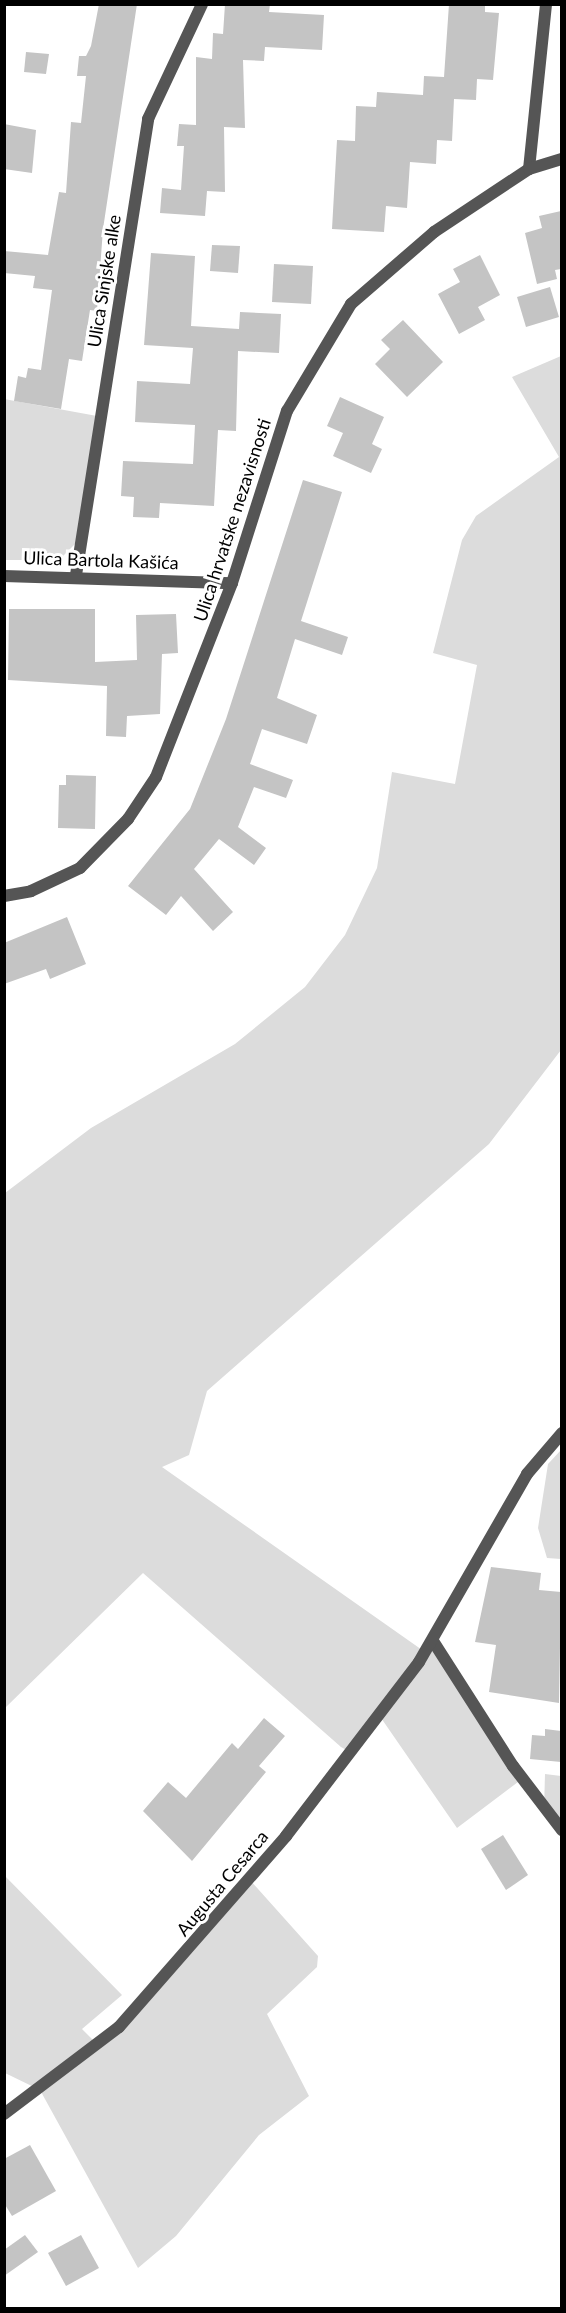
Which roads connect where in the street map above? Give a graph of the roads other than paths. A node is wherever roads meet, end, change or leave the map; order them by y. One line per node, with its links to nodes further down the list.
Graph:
1 (202, 4): 5 (street, Ulica Sinjske alke)
2 (546, 4): 4 (street)
3 (561, 159): 4 (street, Ulica hrvatske nezavisnosti)
4 (529, 169): 7 (street, Ulica hrvatske nezavisnosti)
5 (76, 575): 6 (street, Ulica Bartola Kašića); 7 (street, Ulica Bartola Kašića)
6 (4, 576)
7 (232, 583): 8 (street, Ulica hrvatske nezavisnosti)
8 (4, 896)
9 (561, 1433): 10 (street, Augusta Cesarca)
10 (433, 1641): 11 (street); 12 (street, Augusta Cesarca)
11 (561, 1830)
12 (4, 2115)

